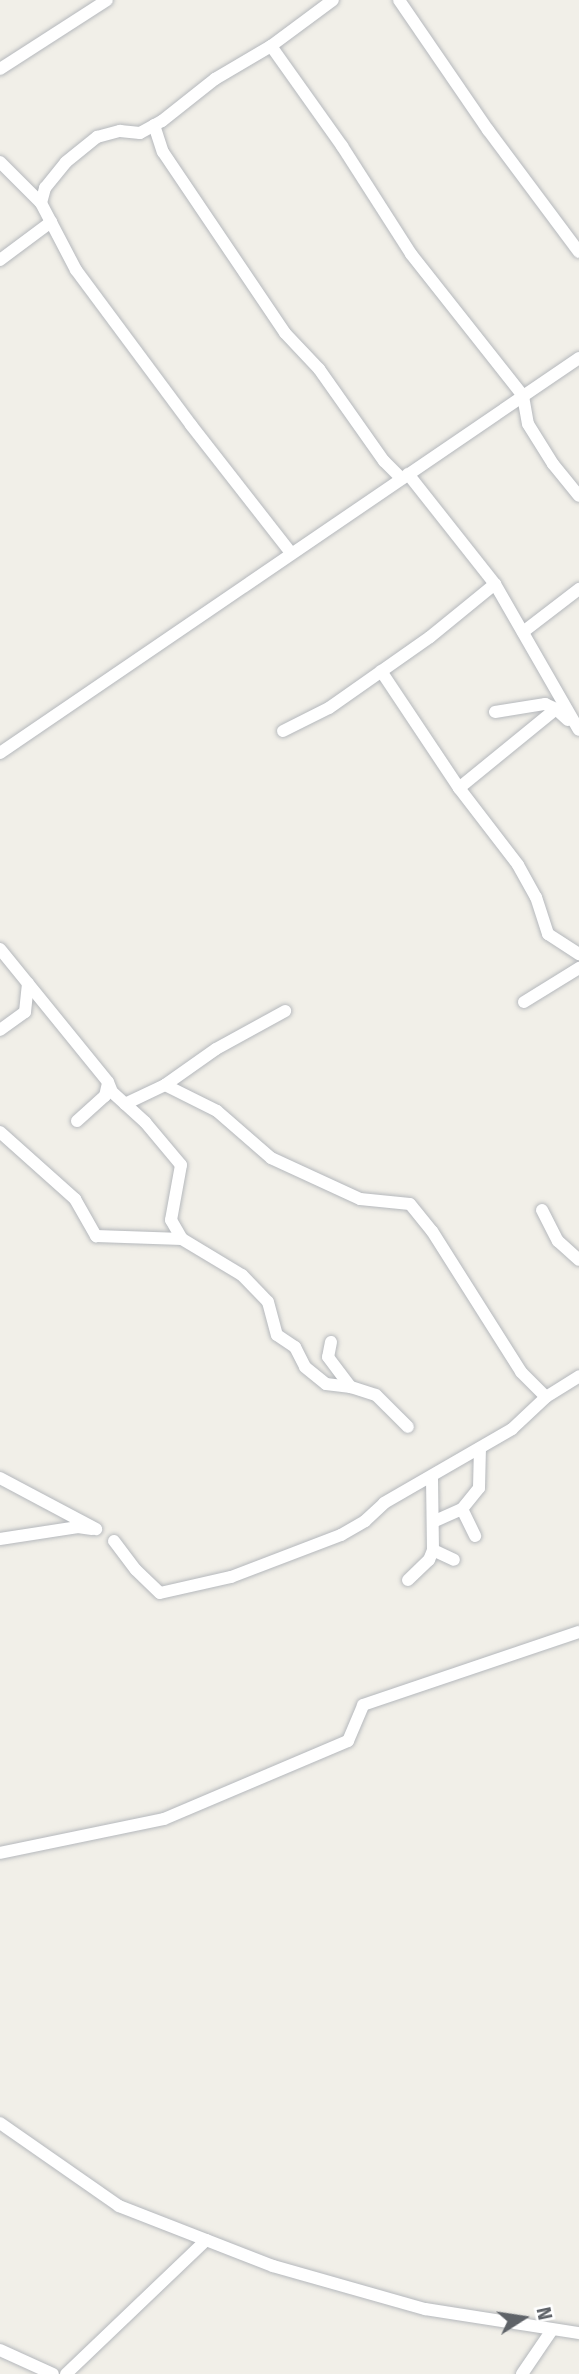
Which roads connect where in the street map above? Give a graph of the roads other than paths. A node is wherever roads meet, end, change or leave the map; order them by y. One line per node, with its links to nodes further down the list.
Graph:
1 (107, 0): 4 (street)
2 (333, 0): 5 (street)
3 (400, 0): 11 (street)
4 (88, 5): 6 (street)
5 (271, 46): 7 (street); 14 (street)
6 (0, 69)
7 (154, 125): 9 (street); 15 (street)
8 (0, 162): 9 (street)
9 (41, 203): 10 (street)
10 (51, 222): 12 (street); 17 (street)
11 (579, 252)
12 (0, 260)
13 (579, 358): 14 (street)
14 (523, 396): 15 (street); 16 (street)
15 (404, 476): 17 (street); 18 (street)
16 (579, 496)
17 (291, 553): 26 (street)
18 (495, 583): 20 (street); 21 (street)
19 (579, 589): 20 (street)
20 (523, 632): 24 (street)
21 (381, 671): 25 (street); 27 (street)
22 (556, 709): 23 (street); 24 (street); 27 (street)
23 (495, 712)
24 (578, 728)
25 (283, 731)
26 (0, 753)
27 (459, 788): 29 (street)
28 (0, 949): 31 (street)
29 (579, 954)
30 (579, 968): 32 (street)
31 (28, 983): 34 (street); 35 (street)
32 (524, 1002)
33 (285, 1011): 36 (street)
34 (0, 1030)
35 (108, 1082): 37 (street); 38 (street)
36 (164, 1085): 37 (street); 46 (street)
37 (124, 1104): 41 (street)
38 (77, 1121)
39 (0, 1132): 41 (street)
40 (542, 1210): 42 (street)
41 (182, 1239): 45 (street)
42 (579, 1260)
43 (331, 1342): 45 (street)
44 (579, 1376): 46 (street)
45 (351, 1387): 47 (street)
46 (546, 1397): 48 (street)
47 (408, 1427)
48 (480, 1448): 49 (street); 51 (street)
49 (432, 1476): 52 (street); 55 (street)
50 (0, 1478): 54 (street)
51 (462, 1509): 52 (street); 53 (street)
52 (435, 1521): 56 (street)
53 (475, 1536)
54 (0, 1539)
55 (114, 1541)
56 (433, 1550): 57 (street); 58 (street)
57 (454, 1560)
58 (408, 1580)
59 (579, 1632): 60 (street)
60 (0, 1853)
61 (0, 2123): 62 (street)
62 (206, 2240): 63 (street); 67 (street)
63 (552, 2330): 64 (street); 68 (street)
64 (579, 2333)
65 (0, 2350): 66 (street)
66 (53, 2374)
67 (66, 2374)
68 (522, 2374)

